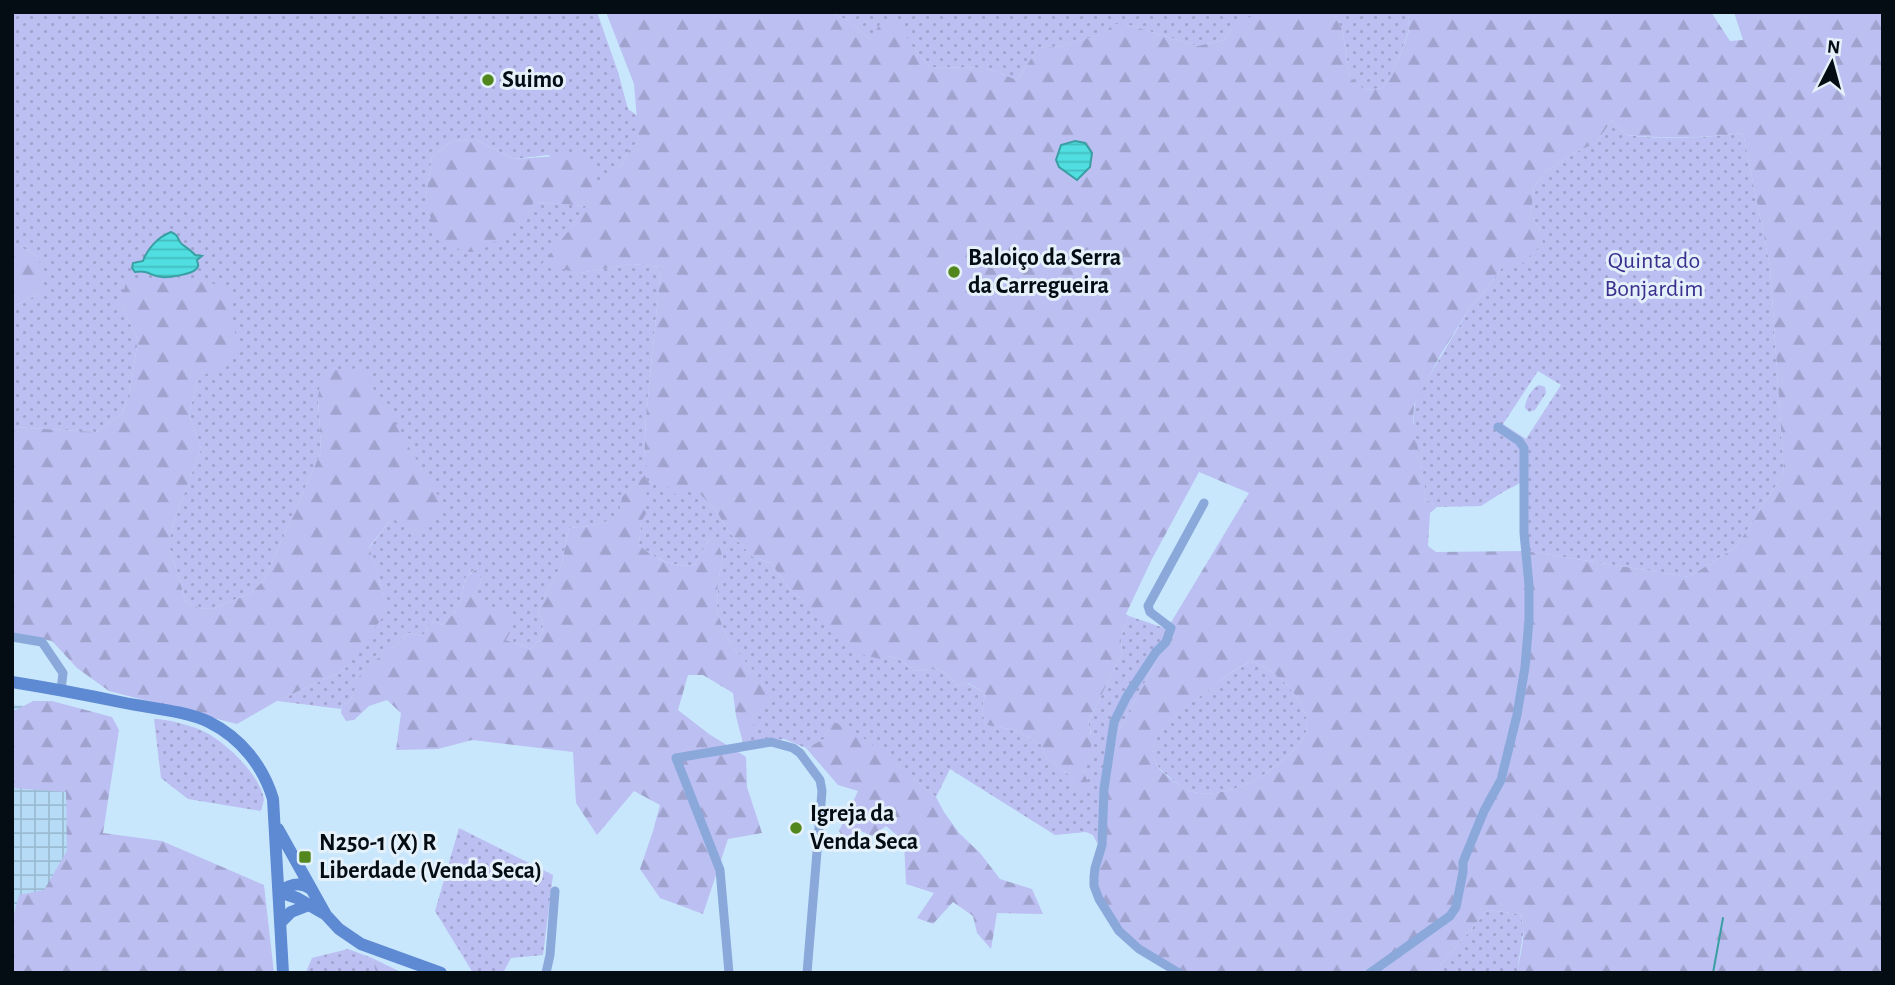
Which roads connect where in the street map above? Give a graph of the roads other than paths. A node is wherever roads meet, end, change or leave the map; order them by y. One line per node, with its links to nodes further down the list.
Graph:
1 (1498, 427): 19 (street)
2 (1204, 503): 18 (street)
3 (12, 637): 5 (street)
4 (12, 682): 5 (main road)
5 (61, 690): 6 (main road)
6 (275, 822): 7 (main road); 8 (main road)
7 (312, 890): 8 (main road); 11 (main road)
8 (279, 891): 10 (main road); 12 (main road)
9 (555, 891): 15 (street)
10 (309, 905): 11 (main road); 12 (main road)
11 (326, 915): 14 (main road)
12 (281, 922): 13 (main road)
13 (284, 973)
14 (441, 973)
15 (546, 973)
16 (729, 973): 17 (street)
17 (807, 973)
18 (1180, 973)
19 (1370, 973)

